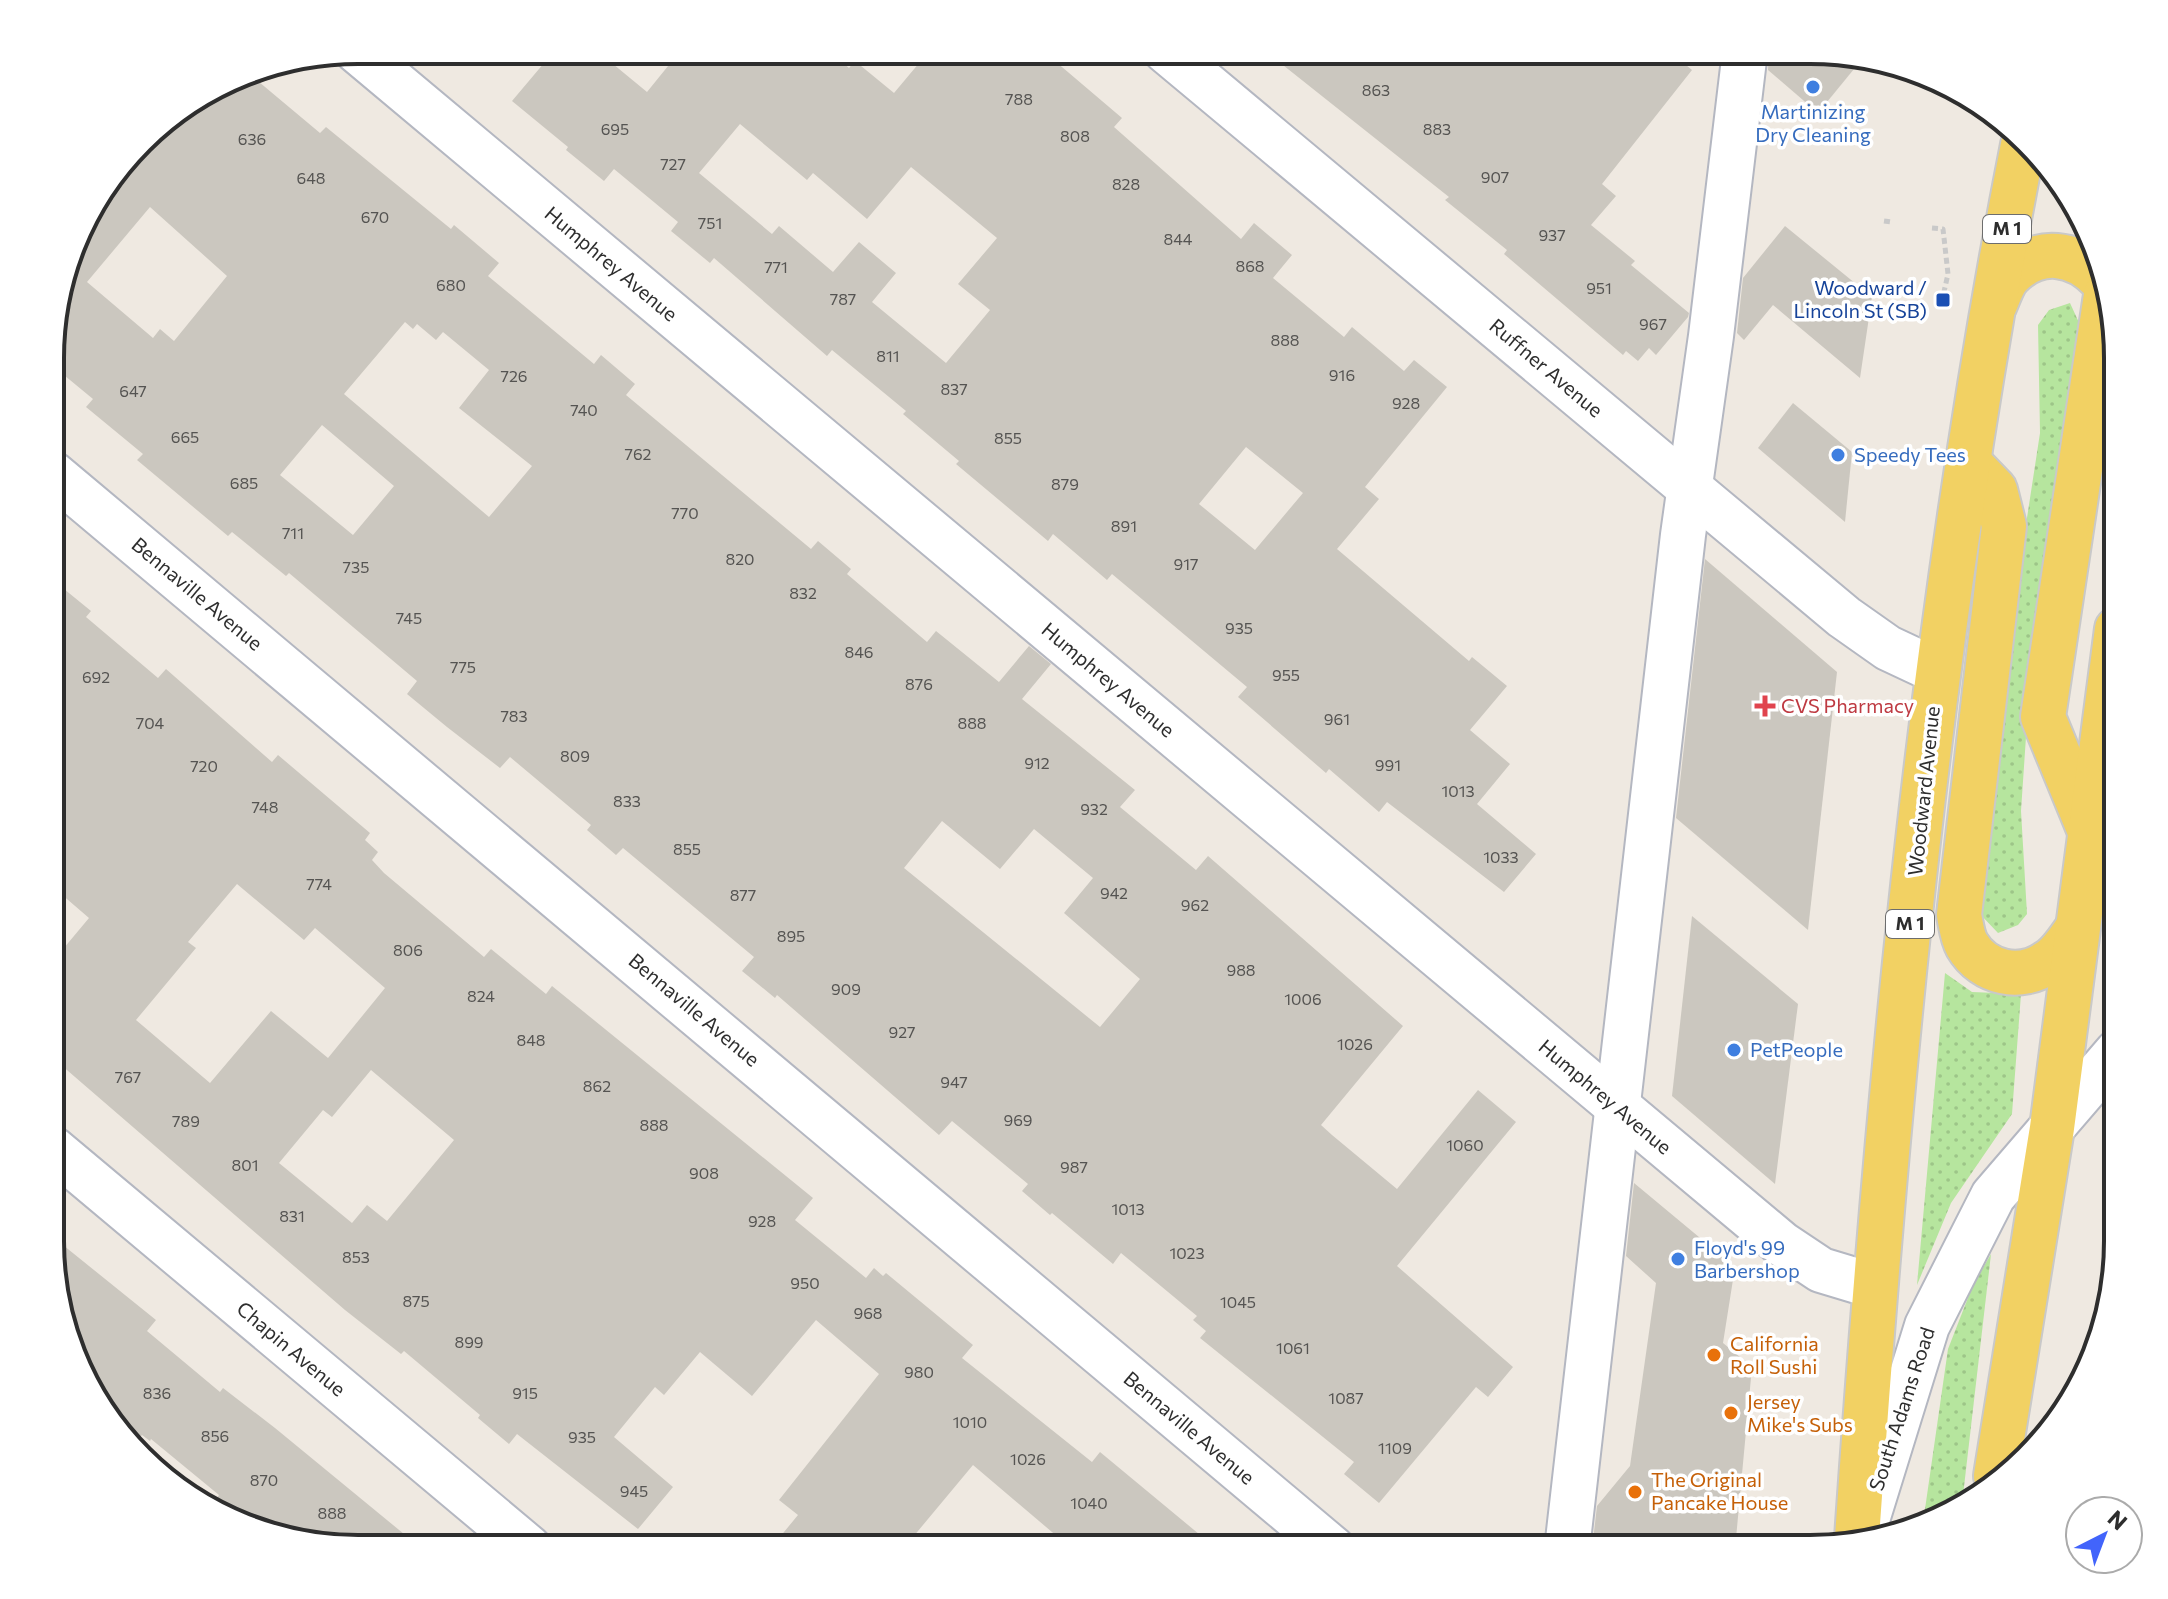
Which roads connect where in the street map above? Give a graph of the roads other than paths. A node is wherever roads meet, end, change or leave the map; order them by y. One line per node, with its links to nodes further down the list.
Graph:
1 (373, 64): 16 (street, Humphrey Avenue)
2 (1182, 64): 10 (street, Ruffner Avenue)
3 (1743, 64): 10 (street)
4 (2021, 154): 6 (main road, Woodward Avenue / M 1)
5 (2089, 266): 6 (main road)
6 (1991, 312): 8 (main road, Woodward Avenue / M 1)
7 (2102, 325): 13 (main road)
8 (1968, 462): 11 (main road, Woodward Avenue / M 1); 14 (main road)
9 (64, 483): 25 (street, Bennaville Avenue)
10 (1690, 489): 11 (street, Ruffner Avenue); 16 (street)
11 (1937, 671): 19 (main road, Woodward Avenue / M 1)
12 (2104, 732): 13 (main road)
13 (2090, 831): 14 (main road)
14 (2097, 922): 17 (main road)
15 (2104, 1067): 17 (street, South Adams Road)
16 (1618, 1108): 19 (street, Humphrey Avenue); 26 (street)
17 (2052, 1128): 20 (main road); 23 (street, South Adams Road)
18 (64, 1158): 24 (street, Chapin Avenue)
19 (1874, 1286): 22 (main road, Woodward Avenue / M 1)
20 (2013, 1442): 21 (main road)
21 (2002, 1463)
22 (1859, 1530)
23 (1862, 1530)
24 (513, 1535)
25 (1316, 1535)
26 (1569, 1535)

